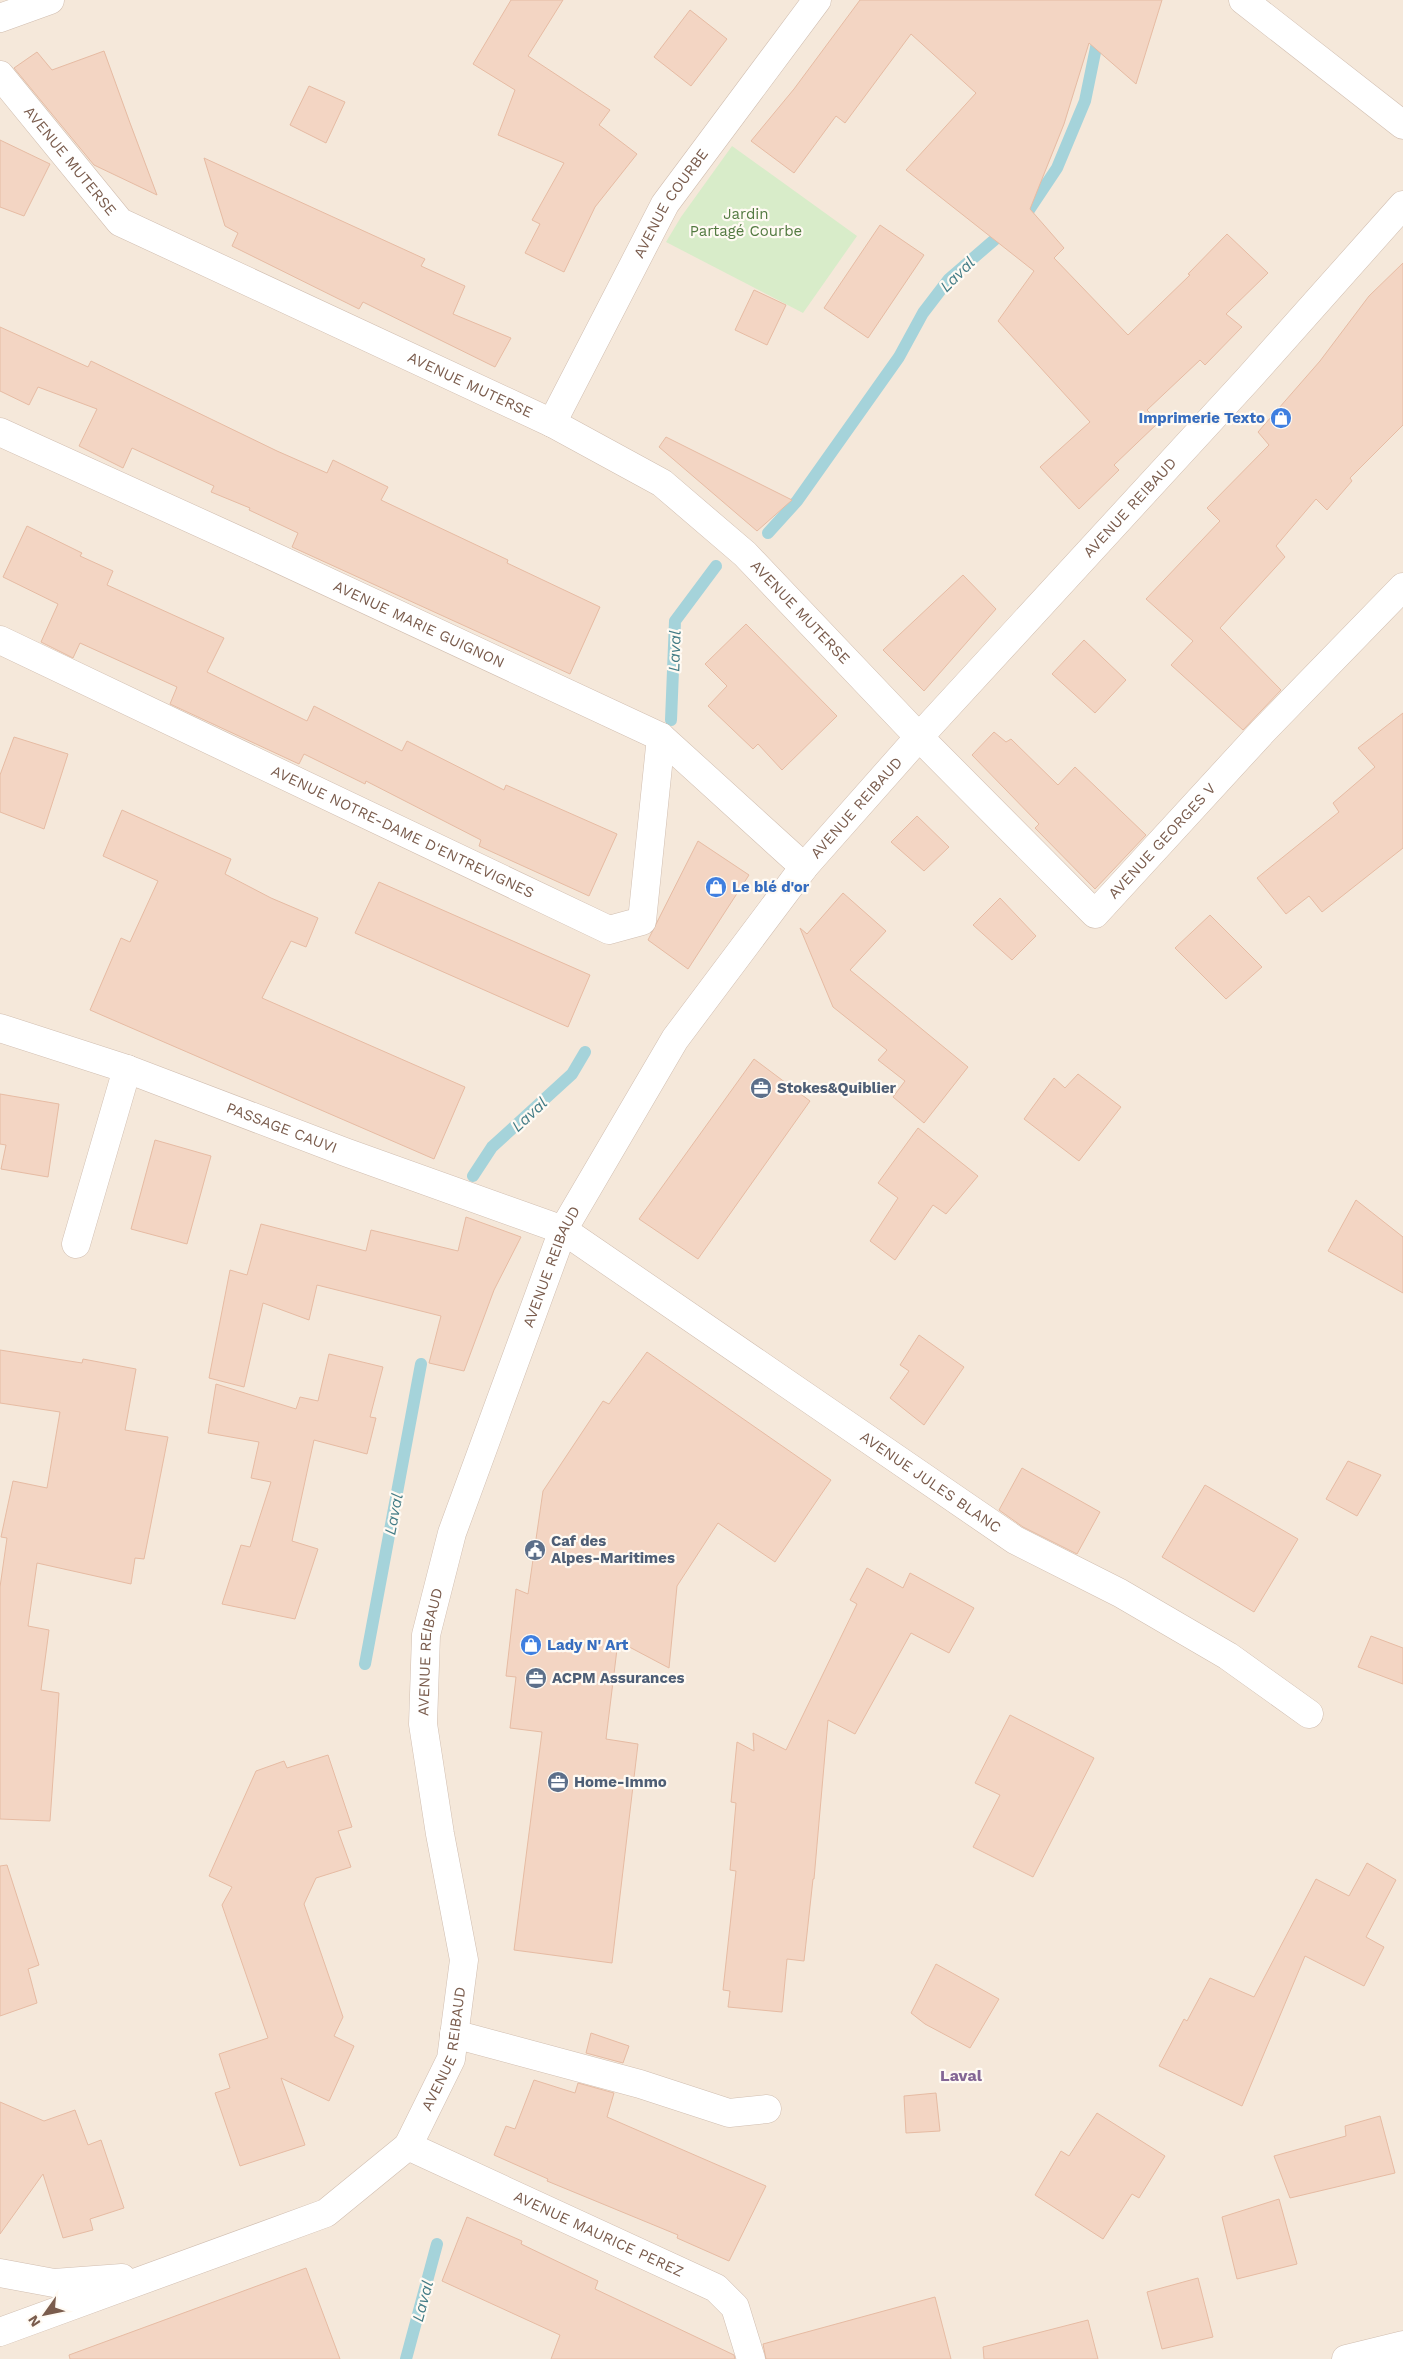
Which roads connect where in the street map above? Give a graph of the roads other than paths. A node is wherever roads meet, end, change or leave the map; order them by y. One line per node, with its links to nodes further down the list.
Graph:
1 (50, 0): 4 (street)
2 (817, 0): 8 (street, AVENUE COURBE)
3 (1243, 0): 6 (street)
4 (0, 18)
5 (0, 75): 8 (street, AVENUE MUTERSE)
6 (1403, 125)
7 (1403, 205): 13 (street, AVENUE REIBAUD)
8 (552, 422): 13 (street, AVENUE MUTERSE)
9 (0, 432): 12 (street, AVENUE MARIE GUIGNON)
10 (1403, 588): 13 (street, AVENUE GEORGES V)
11 (0, 640): 12 (street, AVENUE NOTRE-DAME D'ENTREVIGNES)
12 (661, 737): 14 (street, AVENUE MARIE GUIGNON)
13 (920, 737): 14 (street, AVENUE REIBAUD)
14 (804, 867): 17 (street, AVENUE REIBAUD)
15 (0, 1028): 16 (street, PASSAGE CAUVI)
16 (127, 1069): 17 (street, PASSAGE CAUVI); 18 (street)
17 (563, 1230): 19 (street, AVENUE JULES BLANC); 20 (street, AVENUE REIBAUD)
18 (76, 1244)
19 (1309, 1714)
20 (454, 2034): 21 (street); 22 (street, AVENUE REIBAUD)
21 (767, 2109)
22 (408, 2146): 24 (street, AVENUE REIBAUD); 27 (street, AVENUE MAURICE PEREZ)
23 (0, 2273): 24 (street)
24 (154, 2276): 25 (street, AVENUE REIBAUD)
25 (0, 2332)
26 (1403, 2345): 28 (street)
27 (751, 2359)
28 (1346, 2359)

